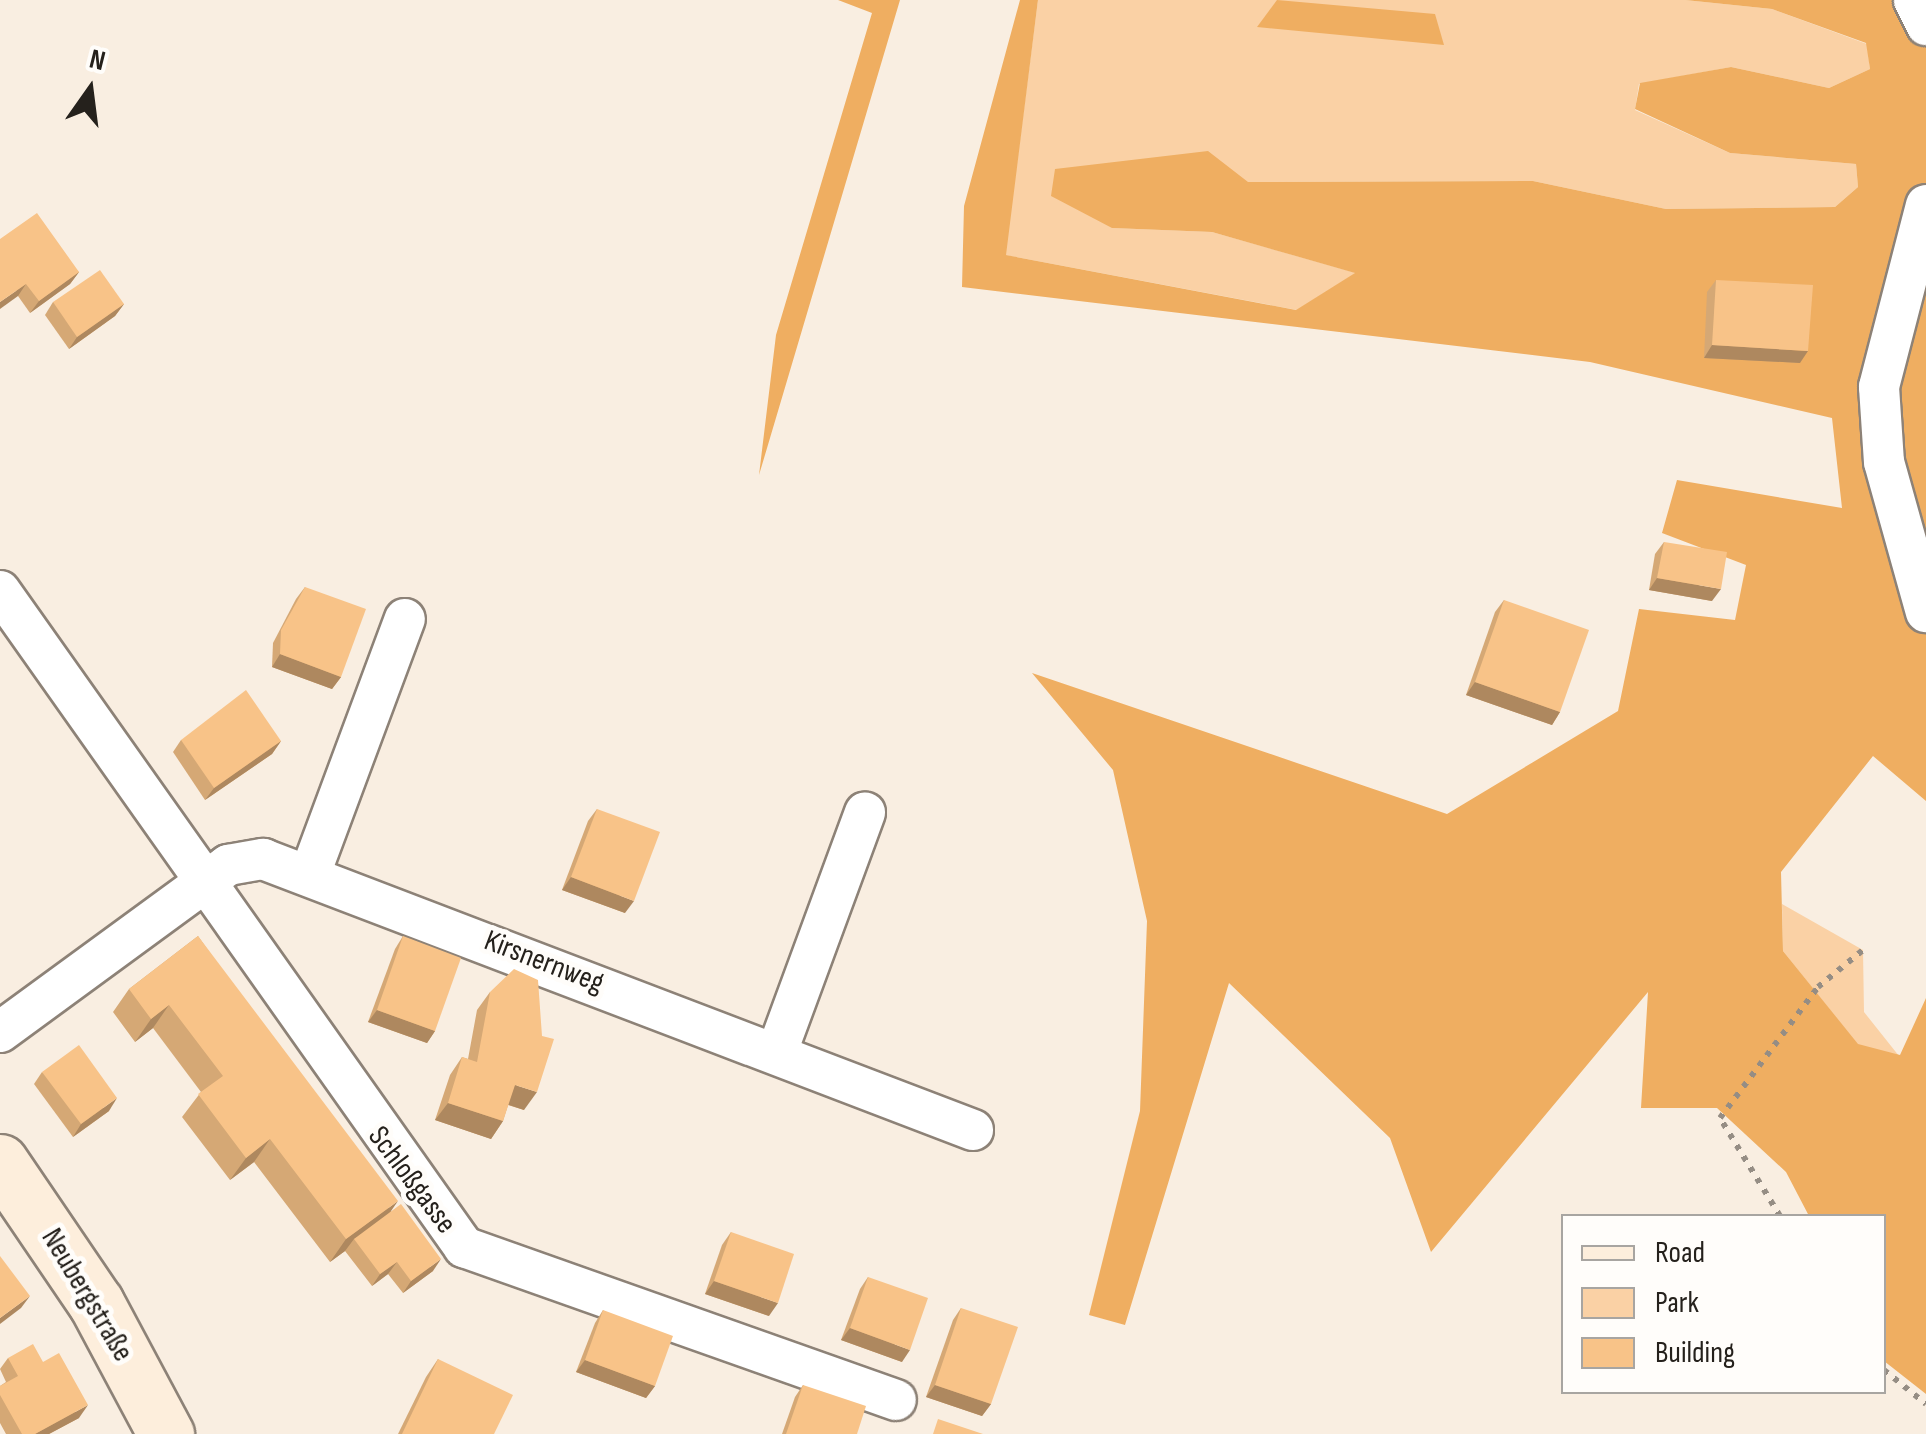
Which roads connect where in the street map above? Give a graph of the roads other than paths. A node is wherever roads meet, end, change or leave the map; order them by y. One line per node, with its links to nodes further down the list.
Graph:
1 (1914, 0): 2 (street)
2 (1926, 25)
3 (1926, 205): 5 (street)
4 (0, 591): 9 (street, Schloßgasse)
5 (1926, 612)
6 (405, 619): 8 (street)
7 (864, 812): 11 (street)
8 (310, 874): 9 (street, Kirsnernweg); 11 (street, Kirsnernweg)
9 (201, 884): 10 (street); 14 (street, Schloßgasse)
10 (0, 1032)
11 (778, 1050): 12 (street, Kirsnernweg)
12 (973, 1130)
13 (0, 1162): 15 (street, Neubergstraße)
14 (896, 1400)
15 (166, 1434)

